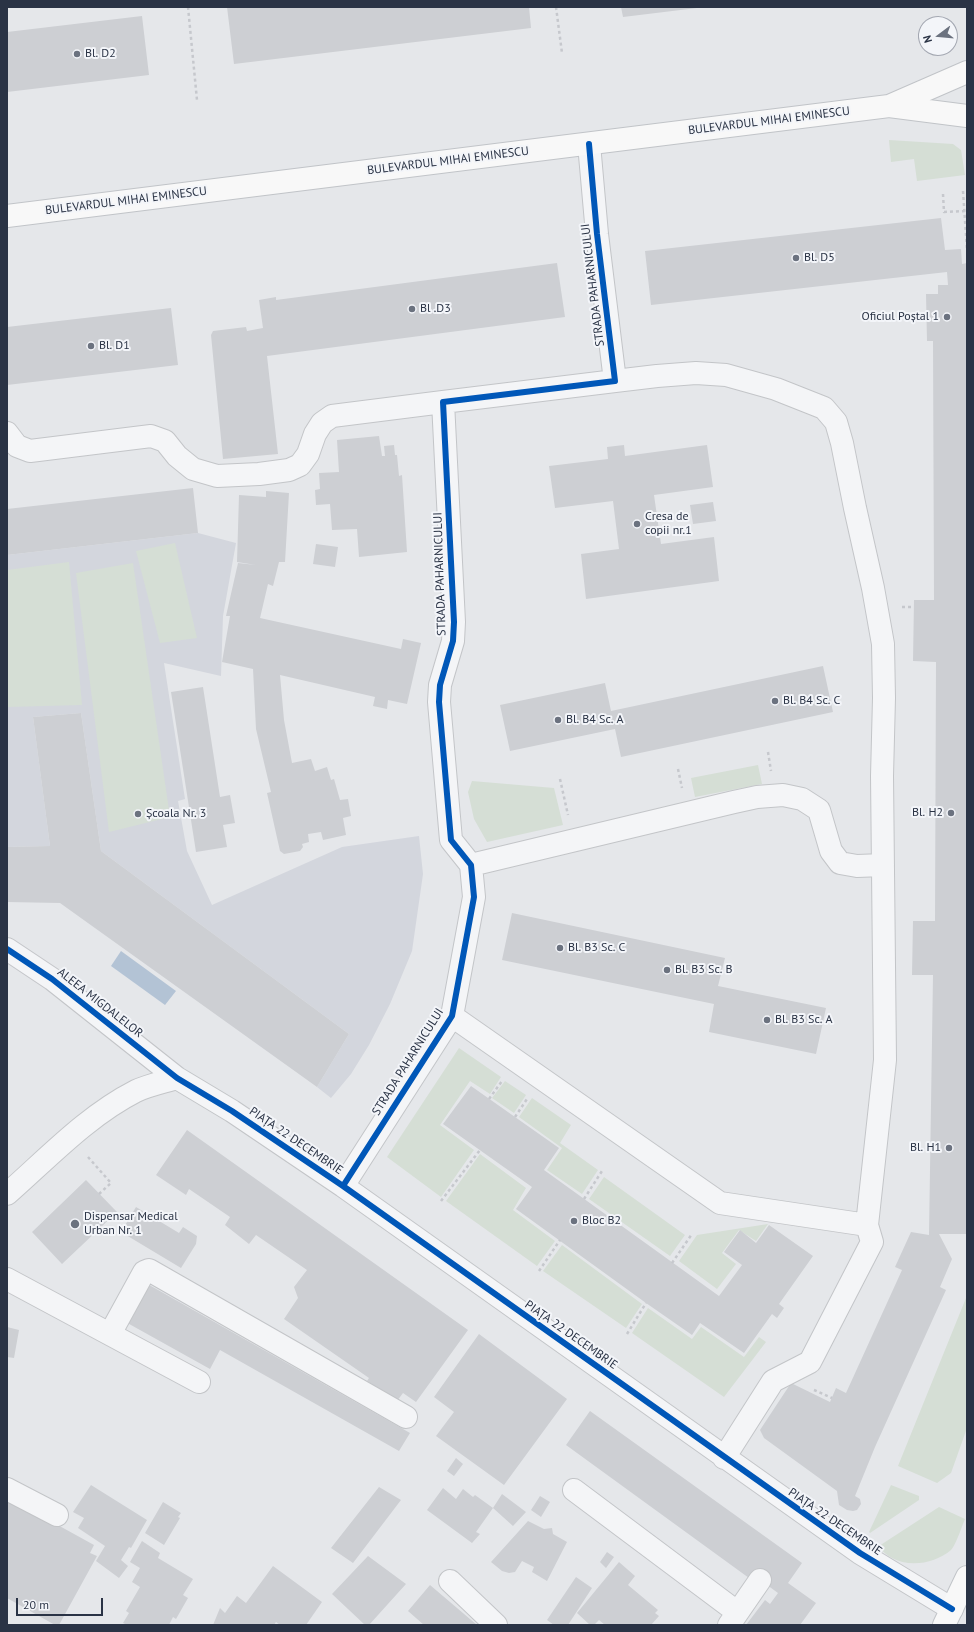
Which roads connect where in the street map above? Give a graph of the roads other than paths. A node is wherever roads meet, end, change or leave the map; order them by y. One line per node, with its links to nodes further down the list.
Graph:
1 (967, 72): 2 (main road)
2 (888, 106): 3 (main road); 4 (main road, BULEVARDUL MIHAI EMINESCU)
3 (967, 116)
4 (589, 144): 5 (main road, BULEVARDUL MIHAI EMINESCU); 6 (street, STRADA PAHARNICULUI)
5 (7, 216)
6 (615, 381): 7 (street); 10 (street)
7 (444, 402): 8 (street); 9 (street, STRADA PAHARNICULUI)
8 (7, 434)
9 (470, 864): 10 (street); 12 (street, STRADA PAHARNICULUI)
10 (883, 864): 16 (street)
11 (7, 949): 13 (street, ALEEA MIGDALELOR)
12 (452, 1016): 14 (street, STRADA PAHARNICULUI); 16 (street)
13 (177, 1078): 14 (street, PIAȚA 22 DECEMBRIE); 15 (street)
14 (343, 1186): 21 (street, PIAȚA 22 DECEMBRIE)
15 (7, 1194)
16 (867, 1225): 21 (street)
17 (7, 1279): 18 (street)
18 (110, 1334): 19 (street); 20 (street)
19 (198, 1382)
20 (406, 1417)
21 (724, 1458): 28 (street, PIAȚA 22 DECEMBRIE)
22 (7, 1489): 24 (street)
23 (574, 1490): 29 (street)
24 (57, 1515)
25 (760, 1580): 29 (street)
26 (450, 1581): 30 (street)
27 (966, 1581): 28 (main road)
28 (948, 1617)
29 (733, 1619)
30 (496, 1625)

